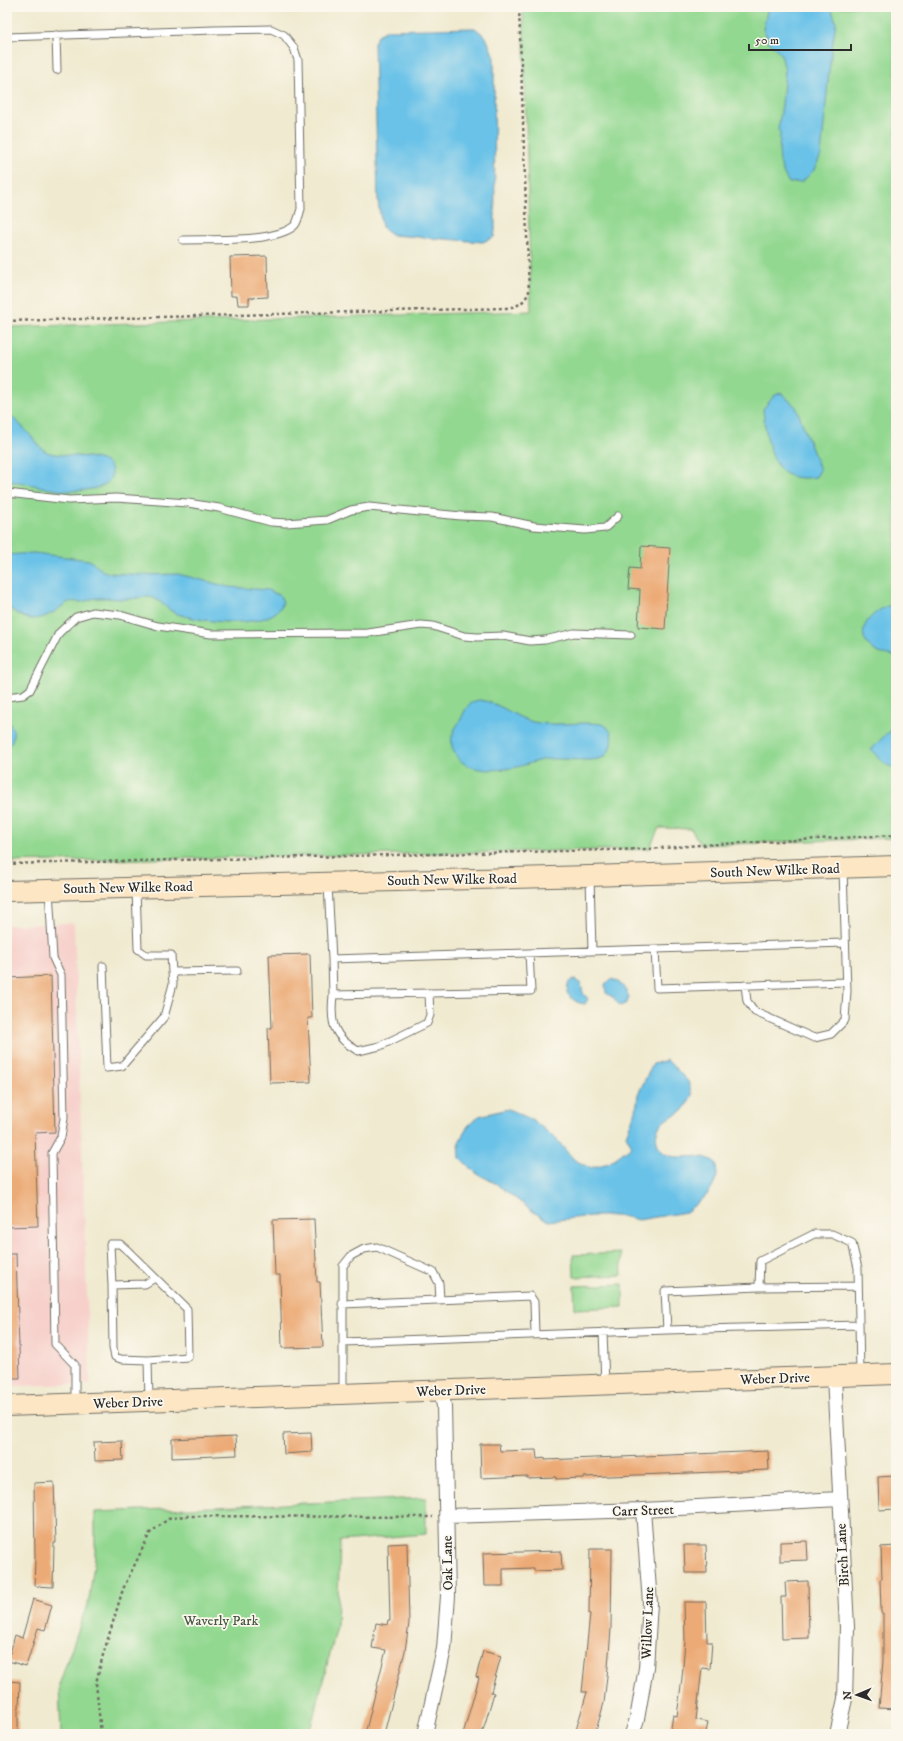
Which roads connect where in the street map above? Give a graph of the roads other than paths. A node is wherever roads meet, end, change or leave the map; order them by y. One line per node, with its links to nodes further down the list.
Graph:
1 (56, 35): 2 (lane); 3 (lane); 4 (lane)
2 (7, 37)
3 (58, 70)
4 (183, 240)
5 (7, 493): 6 (lane)
6 (618, 516)
7 (631, 635): 8 (lane)
8 (7, 697)
9 (896, 866): 10 (street, South New Wilke Road)
10 (843, 868): 11 (street, South New Wilke Road); 16 (lane)
11 (590, 876): 12 (street, South New Wilke Road); 18 (lane)
12 (328, 882): 13 (street, South New Wilke Road); 20 (lane)
13 (136, 887): 14 (street, South New Wilke Road); 23 (lane)
14 (49, 889): 15 (street, South New Wilke Road); 47 (lane)
15 (7, 891)
16 (845, 944): 17 (lane); 24 (lane)
17 (655, 949): 18 (lane); 25 (lane)
18 (592, 951): 19 (lane)
19 (529, 953): 20 (lane); 26 (lane)
20 (332, 959): 27 (lane)
21 (103, 966): 23 (lane)
22 (237, 971): 23 (lane)
23 (172, 972)
24 (846, 982): 25 (lane); 25 (lane)
25 (745, 985)
26 (429, 993): 27 (lane); 27 (lane)
27 (333, 995)
28 (155, 1278): 29 (lane); 29 (lane); 39 (lane)
29 (112, 1285): 39 (lane)
30 (858, 1286): 31 (lane); 31 (lane); 34 (lane)
31 (759, 1287): 35 (lane)
32 (440, 1300): 33 (lane); 33 (lane); 37 (lane)
33 (342, 1304): 38 (lane)
34 (859, 1325): 35 (lane); 41 (lane)
35 (667, 1330): 36 (lane)
36 (603, 1332): 37 (lane); 43 (lane)
37 (535, 1335): 38 (lane)
38 (343, 1342): 45 (lane)
39 (148, 1360): 46 (lane)
40 (896, 1374): 41 (street, Weber Drive)
41 (860, 1375): 42 (street, Weber Drive)
42 (834, 1376): 43 (street, Weber Drive); 49 (street, Birch Lane)
43 (605, 1384): 44 (street, Weber Drive)
44 (441, 1390): 45 (street, Weber Drive); 51 (street, Oak Lane)
45 (344, 1394): 46 (street, Weber Drive)
46 (148, 1401): 47 (street, Weber Drive)
47 (75, 1404): 48 (street, Weber Drive)
48 (7, 1406)
49 (839, 1499): 50 (street, Carr Street); 54 (street, Birch Lane)
50 (643, 1510): 51 (street, Carr Street); 53 (street, Willow Lane)
51 (446, 1516): 52 (street, Oak Lane)
52 (425, 1734)
53 (632, 1734)
54 (837, 1734)

